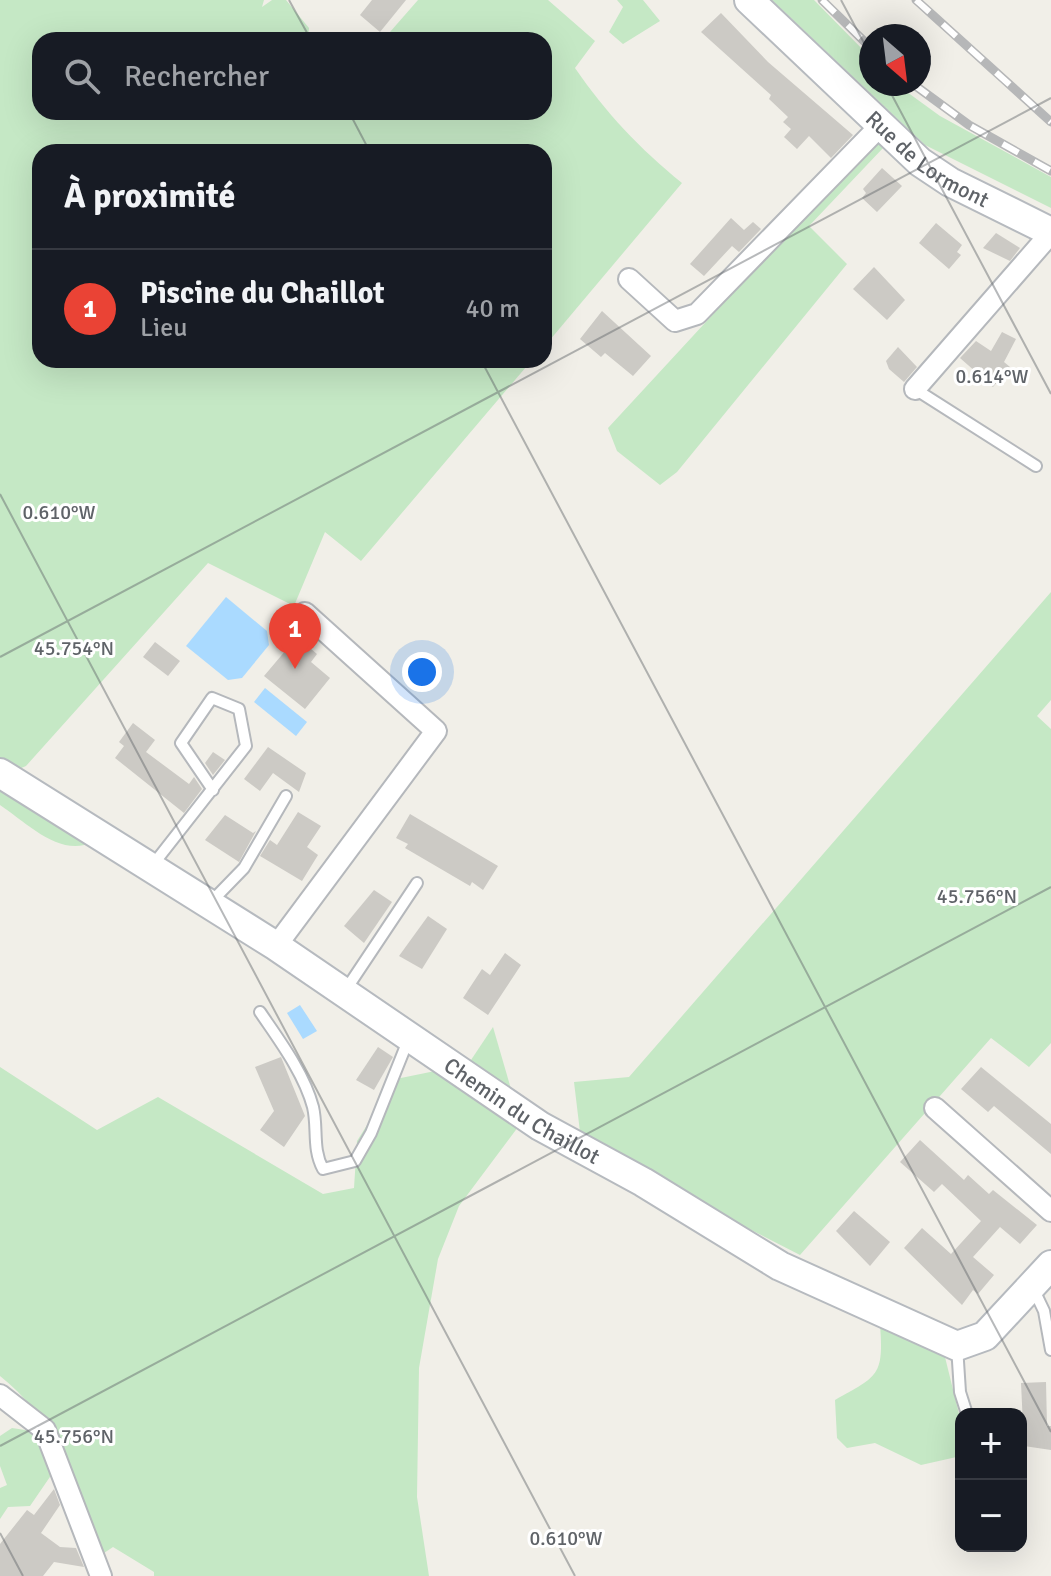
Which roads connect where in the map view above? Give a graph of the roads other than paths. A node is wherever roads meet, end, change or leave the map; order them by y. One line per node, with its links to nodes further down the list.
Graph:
1 (749, 0): 2 (street, Rue de Lormont)
2 (881, 125): 3 (street, Rue de Lormont); 4 (street)
3 (1051, 233): 5 (street)
4 (629, 279)
5 (915, 389): 6 (lane)
6 (1036, 466)
7 (305, 613): 14 (street)
8 (0, 773): 11 (street, Chemin du Chaillot)
9 (213, 790): 9 (lane); 11 (lane)
10 (286, 796): 13 (lane)
11 (151, 867): 13 (street, Chemin du Chaillot)
12 (417, 883): 15 (lane)
13 (209, 904): 14 (street, Chemin du Chaillot)
14 (276, 946): 15 (street, Chemin du Chaillot)
15 (344, 992): 17 (street, Chemin du Chaillot)
16 (260, 1012): 17 (lane)
17 (409, 1036): 22 (street, Chemin du Chaillot)
18 (935, 1108): 19 (street)
19 (1051, 1211)
20 (1051, 1265): 21 (street)
21 (1032, 1286): 22 (street); 23 (lane)
22 (957, 1346): 25 (lane)
23 (1051, 1350)
24 (3, 1402): 26 (street)
25 (965, 1408)
26 (97, 1573)

